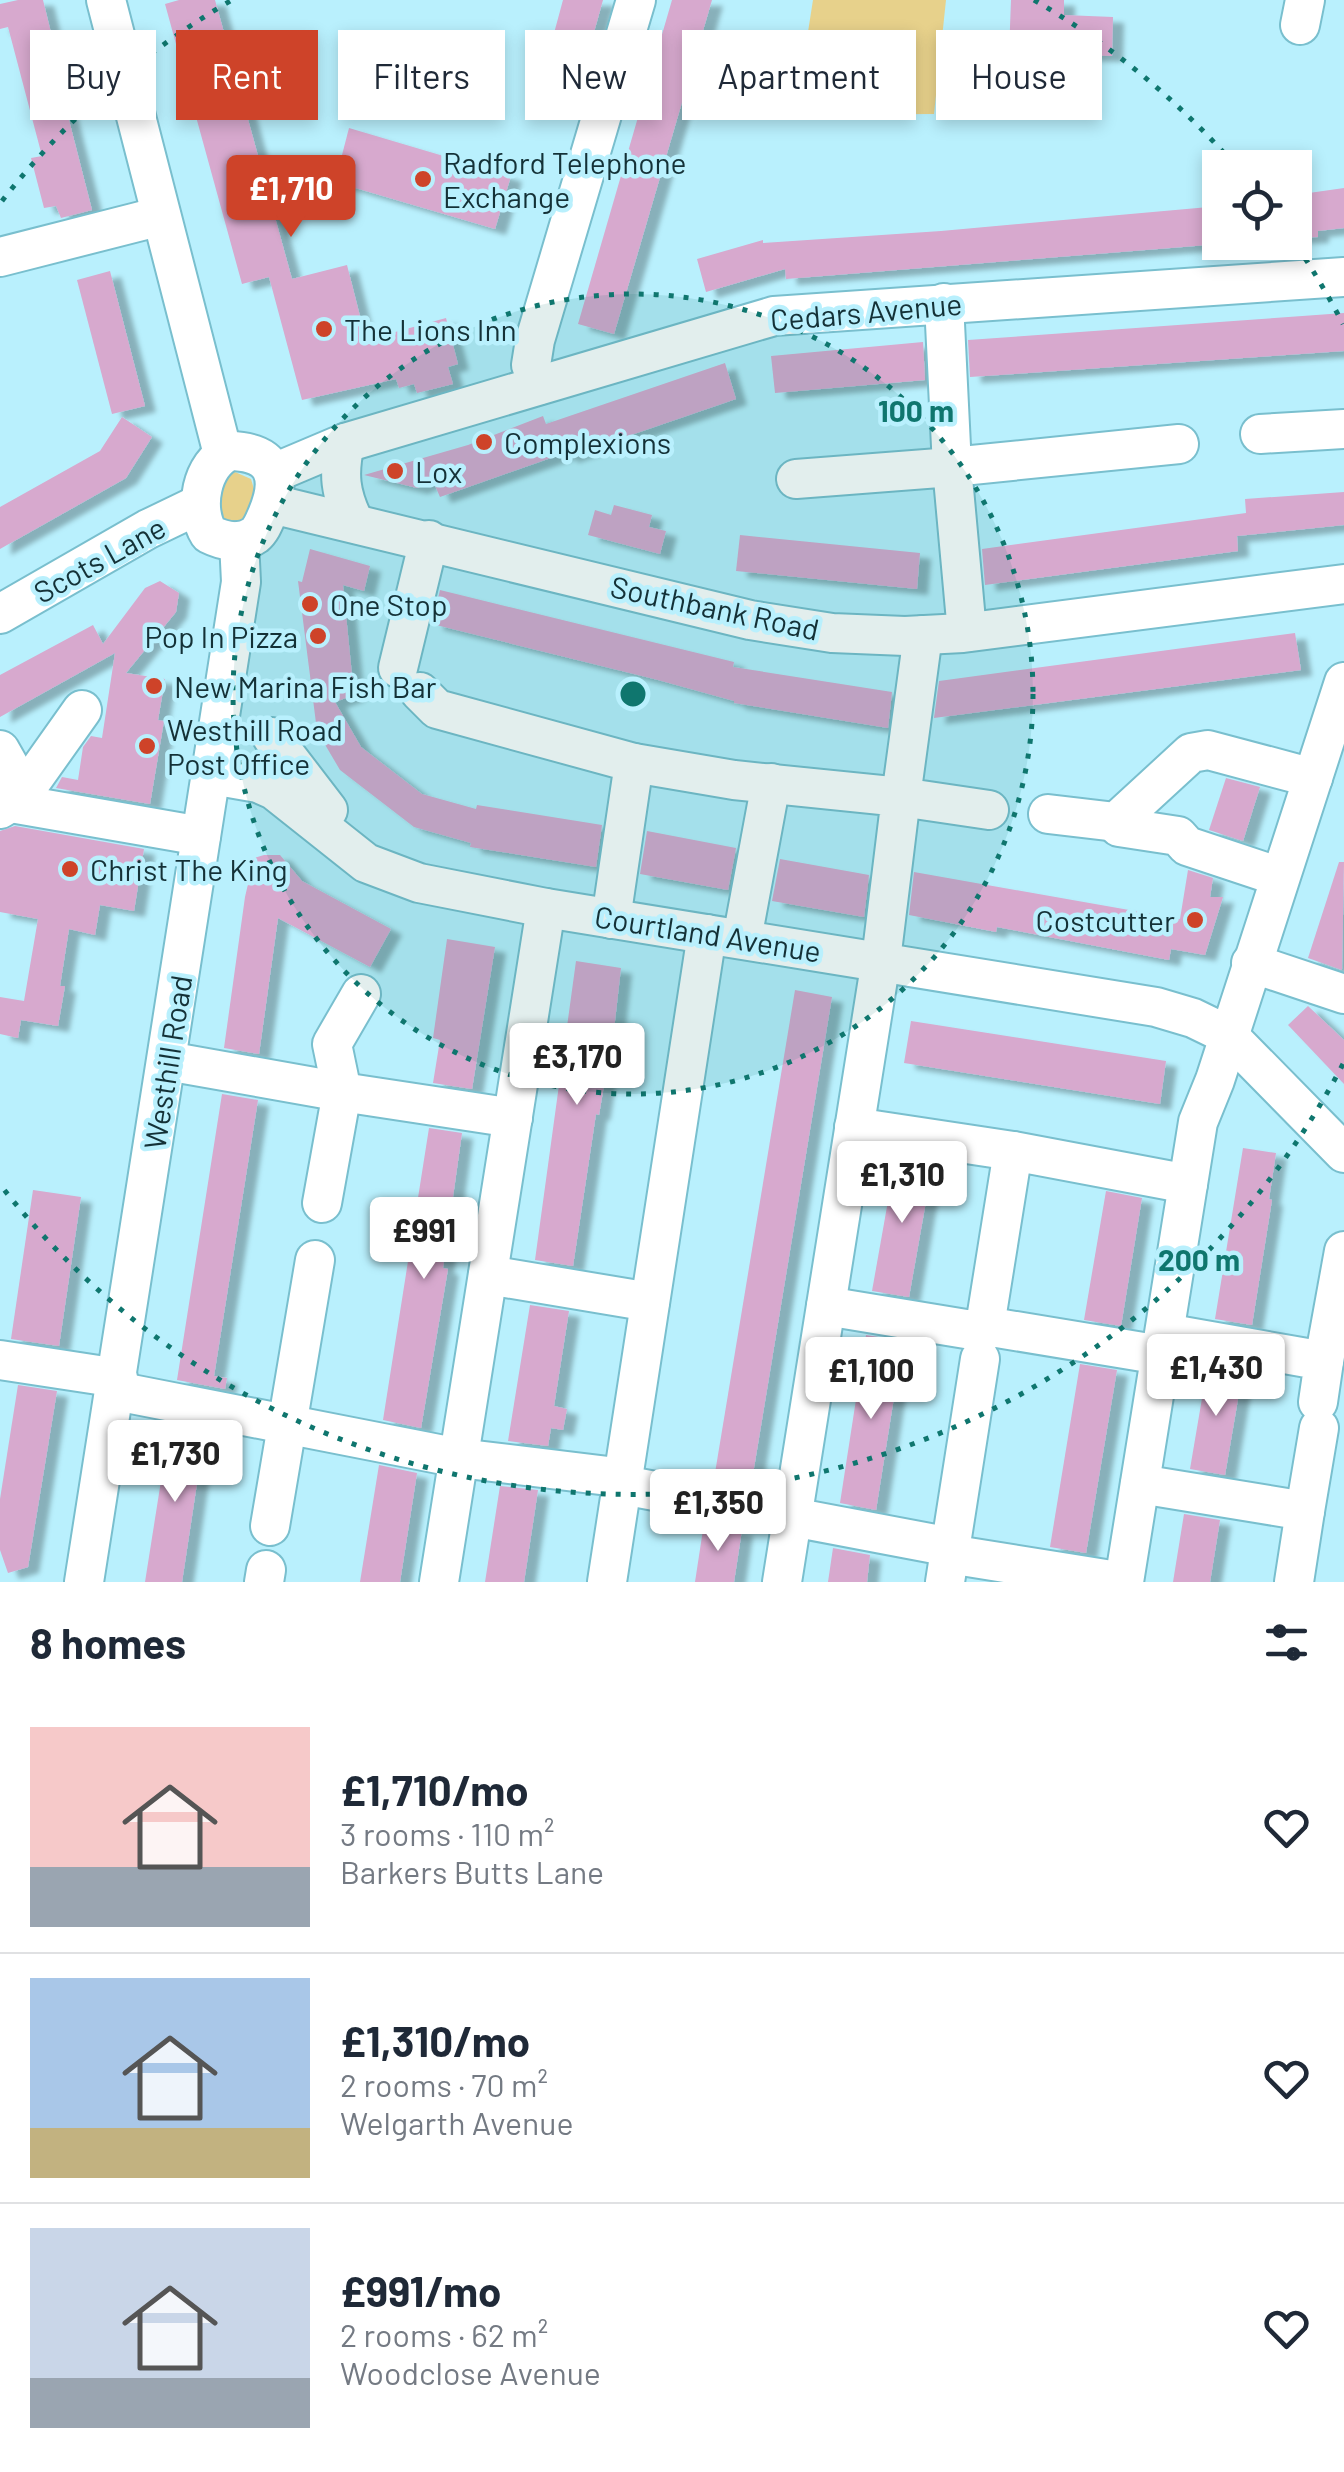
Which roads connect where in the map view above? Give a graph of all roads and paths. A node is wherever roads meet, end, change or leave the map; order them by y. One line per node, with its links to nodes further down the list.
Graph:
1 (106, 0): 3 (street)
2 (636, 0): 7 (street)
3 (160, 216): 4 (street); 13 (street)
4 (0, 256)
5 (1344, 277): 6 (street, Cedars Avenue)
6 (944, 304): 7 (street, Cedars Avenue); 14 (street)
7 (539, 385): 11 (street, Cedars Avenue)
8 (1344, 429): 10 (street)
9 (272, 432): 16 (street)
10 (1260, 434)
11 (346, 443): 16 (street, Cedars Avenue); 18 (street)
12 (1179, 444): 14 (street)
13 (222, 454): 16 (street); 17 (street)
14 (952, 467): 15 (street); 23 (street)
15 (796, 479)
16 (276, 482): 18 (street, Southbank Road); 19 (street)
17 (198, 505): 19 (street); 22 (street, Scots Lane)
18 (354, 522): 20 (street, Southbank Road)
19 (238, 540): 30 (street, Westhill Road)
20 (429, 540): 24 (street, Southbank Road); 29 (street)
21 (1344, 584): 23 (street, Southbank Road)
22 (0, 614)
23 (967, 632): 24 (street, Southbank Road)
24 (923, 635): 33 (street)
25 (1344, 682): 31 (street)
26 (82, 710): 34 (street)
27 (272, 737): 40 (street)
28 (0, 750): 34 (street)
29 (634, 763): 32 (street); 42 (street)
30 (212, 775): 38 (street, Westhill Road); 40 (street, Courtland Avenue)
31 (1312, 778): 37 (street); 39 (street)
32 (771, 783): 33 (street); 43 (street)
33 (901, 797): 35 (street); 44 (street)
34 (12, 801): 38 (street)
35 (989, 810)
36 (1048, 814): 37 (street)
37 (1116, 822): 39 (street)
38 (201, 836): 49 (street, Westhill Road)
39 (1280, 877): 45 (street)
40 (466, 892): 41 (street, Courtland Avenue)
41 (546, 908): 42 (street, Courtland Avenue); 51 (street)
42 (611, 918): 43 (street, Courtland Avenue)
43 (724, 937): 44 (street, Courtland Avenue); 60 (street)
44 (880, 960): 48 (street, Courtland Avenue); 52 (street)
45 (1252, 963): 47 (street); 48 (street)
46 (361, 994): 50 (street)
47 (1344, 994)
48 (1228, 1036): 54 (street); 55 (street)
49 (168, 1061): 50 (street); 66 (street, Westhill Road)
50 (342, 1092): 51 (street); 56 (street)
51 (513, 1118): 59 (street)
52 (854, 1127): 53 (street); 61 (street)
53 (1013, 1151): 55 (street); 62 (street)
54 (1344, 1153)
55 (1188, 1184): 63 (street)
56 (322, 1202)
57 (1344, 1251): 65 (street)
58 (316, 1260): 67 (street)
59 (488, 1275): 60 (street); 68 (street)
60 (650, 1302): 69 (street)
61 (826, 1306): 62 (street); 72 (street)
62 (982, 1342): 63 (street); 74 (street)
63 (1163, 1344): 65 (street); 70 (street)
64 (0, 1360): 66 (street)
65 (1324, 1361): 71 (street)
66 (117, 1385): 67 (street); 75 (street, Westhill Road)
67 (289, 1423): 68 (street); 73 (street)
68 (459, 1458): 69 (street); 76 (street)
69 (624, 1481): 72 (street); 77 (street)
70 (1140, 1484): 71 (street); 79 (street)
71 (1305, 1511): 80 (street)
72 (792, 1519): 74 (street); 78 (street)
73 (270, 1526)
74 (948, 1561): 79 (street)
75 (84, 1582)
76 (439, 1582)
77 (607, 1582)
78 (782, 1582)
79 (1124, 1582)
80 (1294, 1582)

